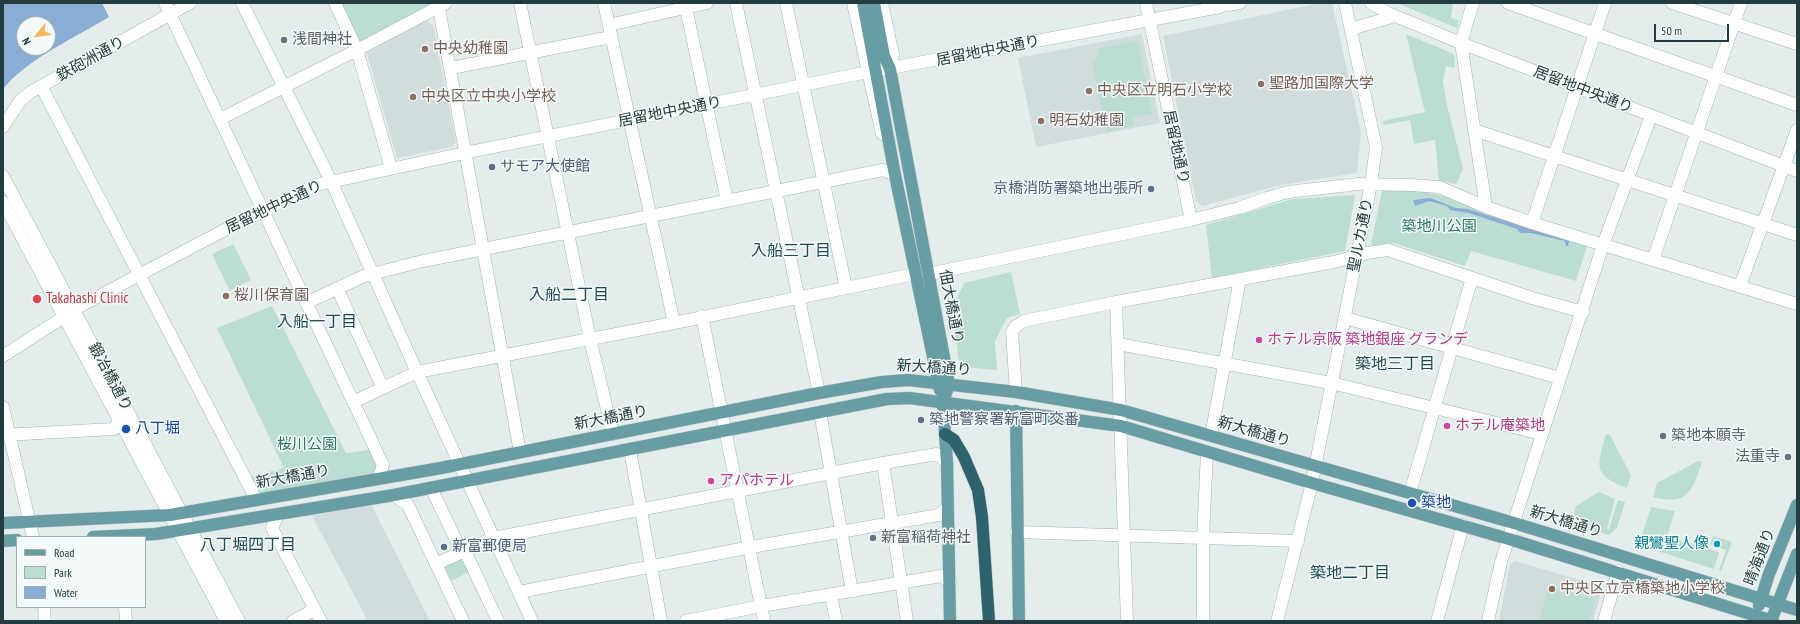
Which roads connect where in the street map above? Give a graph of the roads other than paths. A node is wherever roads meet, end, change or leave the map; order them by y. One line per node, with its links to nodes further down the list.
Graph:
1 (165, 3): 25 (street)
2 (190, 3): 25 (street, 鉄砲洲通り)
3 (242, 3): 42 (street)
4 (335, 3): 34 (street)
5 (520, 3): 35 (street)
6 (604, 3): 30 (street)
7 (707, 3): 24 (street)
8 (736, 3): 44 (street)
9 (786, 3): 40 (street)
10 (853, 3): 38 (street)
11 (863, 3): 38 (main road, 佃大橋通り)
12 (874, 3): 37 (main road, 佃大橋通り)
13 (882, 3): 37 (street)
14 (1146, 3): 27 (street, 居留地通り)
15 (1240, 3): 27 (street, 居留地中央通り)
16 (1345, 3): 29 (street, 聖ルカ通り)
17 (1371, 3): 26 (street, 居留地中央通り)
18 (1473, 3): 32 (street)
19 (1508, 3): 31 (street)
20 (1605, 3): 31 (street)
21 (1672, 3): 28 (street)
22 (1741, 3): 28 (street)
23 (441, 4): 34 (street); 36 (street)
24 (686, 5): 30 (street); 45 (street)
25 (170, 14): 41 (street, 鉄砲洲通り); 48 (street)
26 (1395, 16): 29 (street); 32 (street, 居留地中央通り)
27 (1150, 21): 37 (street, 居留地中央通り); 73 (street, 居留地通り)
28 (1734, 23): 33 (street); 39 (street)
29 (1351, 29): 65 (street, 聖ルカ通り)
30 (610, 31): 35 (street); 49 (street)
31 (1595, 34): 39 (street); 43 (street)
32 (1461, 43): 43 (street, 居留地中央通り); 51 (street)
33 (1797, 44)
34 (357, 50): 42 (street); 58 (street)
35 (531, 52): 36 (street); 54 (street)
36 (451, 68): 55 (street)
37 (890, 69): 38 (street, 居留地中央通り); 84 (main road, 佃大橋通り)
38 (872, 72): 40 (street, 居留地中央通り); 60 (main road, 佃大橋通り)
39 (1716, 76): 46 (street); 53 (street)
40 (804, 85): 44 (street, 居留地中央通り); 64 (street)
41 (41, 86): 50 (street, 鉄砲洲通り); 85 (street)
42 (284, 87): 48 (street); 63 (street)
43 (1577, 88): 47 (street, 居留地中央通り); 56 (street)
44 (756, 95): 45 (street, 居留地中央通り); 66 (street)
45 (707, 104): 49 (street, 居留地中央通り); 68 (street)
46 (1797, 105)
47 (1650, 116): 53 (street, 居留地中央通り); 62 (street)
48 (220, 120): 71 (street)
49 (629, 120): 54 (street, 居留地中央通り); 72 (street)
50 (3, 127)
51 (1474, 130): 56 (street); 70 (street)
52 (1797, 130): 57 (street)
53 (1696, 133): 57 (street, 居留地中央通り); 67 (street)
54 (549, 136): 55 (street, 居留地中央通り); 76 (street)
55 (466, 152): 58 (street, 居留地中央通り); 79 (street)
56 (1554, 156): 62 (street); 74 (street)
57 (1784, 166): 59 (street, 居留地中央通り); 75 (street)
58 (391, 168): 63 (street, 居留地中央通り)
59 (1797, 171)
60 (895, 175): 64 (street); 83 (main road, 佃大橋通り)
61 (3, 176): 95 (street, 鍛冶橋通り)
62 (1627, 180): 67 (street); 78 (street)
63 (331, 181): 71 (street, 居留地中央通り); 82 (street)
64 (824, 181): 66 (street); 90 (street)
65 (1372, 184): 70 (street); 73 (street); 80 (street, 聖ルカ通り)
66 (776, 191): 68 (street); 91 (street)
67 (1674, 195): 75 (street); 81 (street)
68 (727, 201): 72 (street)
69 (3, 202): 98 (street, 鍛冶橋通り)
70 (1486, 207): 74 (street)
71 (263, 210): 85 (street, 居留地中央通り); 93 (street)
72 (651, 217): 76 (street); 100 (street)
73 (1191, 220): 84 (street)
74 (1532, 222): 78 (street)
75 (1763, 224): 77 (street); 88 (street)
76 (569, 232): 79 (street); 101 (street)
77 (1797, 235)
78 (1603, 245): 81 (street); 96 (street)
79 (484, 249): 82 (street); 105 (street)
80 (1356, 256): 86 (street); 87 (street); 99 (street, 聖ルカ通り)
81 (1653, 260): 88 (street)
82 (373, 274): 89 (street); 107 (street)
83 (915, 274): 90 (street); 109 (main road, 佃大橋通り)
84 (928, 274): 109 (main road, 佃大橋通り)
85 (138, 275): 95 (street, 居留地中央通り); 145 (street)
86 (1472, 278): 96 (street); 103 (street)
87 (1240, 279): 92 (street); 106 (street)
88 (1740, 286): 94 (street)
89 (337, 288): 93 (street); 111 (street)
90 (846, 288): 91 (street)
91 (798, 297): 97 (street); 113 (street)
92 (1116, 302): 102 (street); 112 (street)
93 (306, 303): 114 (street)
94 (1797, 304)
95 (74, 311): 98 (street, 居留地中央通り); 149 (street, 鍛冶橋通り)
96 (1583, 312): 108 (street)
97 (702, 316): 100 (street); 120 (street)
98 (64, 318): 104 (street, 居留地中央通り); 122 (street, 鍛冶橋通り)
99 (1345, 318): 103 (street); 110 (street, 聖ルカ通り)
100 (674, 323): 101 (street)
101 (590, 339): 105 (street); 125 (street)
102 (1118, 344): 106 (street); 118 (street)
103 (1452, 348): 108 (street); 117 (street)
104 (3, 356)
105 (503, 356): 107 (street); 131 (street)
106 (1224, 364): 110 (street); 129 (street)
107 (417, 372): 111 (street); 135 (street)
108 (1560, 378): 127 (street)
109 (943, 383): 112 (main road, 新大橋通り); 113 (main road, 新大橋通り); 115 (main road, 佃大橋通り)
110 (1331, 383): 117 (street); 136 (street, 聖ルカ通り)
111 (383, 388): 114 (street)
112 (1016, 392): 118 (main road, 新大橋通り)
113 (818, 393): 120 (main road, 新大橋通り)
114 (353, 402): 138 (street)
115 (943, 402): 119 (main road, 新大橋通り); 121 (main road, 新大橋通り); 126 (main road, 佃大橋通り)
116 (3, 407): 128 (street)
117 (1434, 408): 127 (street); 143 (street)
118 (1121, 410): 123 (street); 129 (main road, 新大橋通り)
119 (1016, 411): 123 (main road, 新大橋通り); 160 (main road)
120 (722, 412): 124 (street); 125 (main road, 新大橋通り)
121 (820, 412): 124 (main road, 新大橋通り); 137 (street)
122 (119, 420): 128 (street); 150 (street, 鍛冶橋通り)
123 (1122, 426): 132 (main road, 新大橋通り); 161 (street)
124 (725, 430): 130 (main road, 新大橋通り); 142 (street)
125 (613, 434): 131 (main road, 新大橋通り)
126 (945, 434): 134 (main road, 佃大橋通り); 171 (highway)
127 (1542, 434): 155 (street)
128 (6, 435): 152 (street)
129 (1212, 436): 136 (main road, 新大橋通り)
130 (630, 450): 139 (main road, 新大橋通り); 148 (street)
131 (520, 452): 135 (main road, 新大橋通り)
132 (1207, 452): 140 (main road, 新大橋通り); 165 (street)
133 (883, 463): 134 (street); 137 (street); 154 (street)
134 (947, 463): 147 (main road, 佃大橋通り)
135 (460, 464): 138 (main road, 新大橋通り); 139 (street)
136 (1316, 466): 140 (street, 聖ルカ通り); 143 (main road, 新大橋通り)
137 (832, 473): 142 (street); 159 (street)
138 (379, 478): 145 (main road, 新大橋通り)
139 (468, 482): 141 (main road, 新大橋通り); 164 (street)
140 (1312, 483): 156 (main road, 新大橋通り); 169 (street, 聖ルカ通り)
141 (432, 488): 144 (main road, 新大橋通り); 172 (street)
142 (739, 489): 148 (street); 170 (street)
143 (1410, 493): 155 (main road, 新大橋通り)
144 (394, 495): 151 (main road, 新大橋通り); 174 (street)
145 (256, 499): 149 (main road, 新大橋通り)
146 (1797, 505): 182 (main road, 晴海通り)
147 (948, 507): 154 (street); 177 (main road, 佃大橋通り)
148 (642, 509): 164 (street); 175 (street)
149 (182, 513): 150 (main road, 新大橋通り); 157 (street, 鍛冶橋通り)
150 (170, 515): 152 (main road, 新大橋通り); 158 (street, 鍛冶橋通り)
151 (278, 515): 157 (main road, 新大橋通り); 184 (street)
152 (30, 522): 153 (main road, 新大橋通り); 162 (street)
153 (3, 523)
154 (892, 523): 159 (street); 178 (street)
155 (1514, 523): 166 (street); 182 (main road, 新大橋通り)
156 (1463, 525): 166 (main road, 新大橋通り); 211 (street)
157 (191, 529): 158 (main road, 新大橋通り); 193 (street, 鍛冶橋通り)
158 (178, 531): 163 (main road, 新大橋通り); 192 (street, 鍛冶橋通り)
159 (842, 532): 170 (street); 179 (street)
160 (1016, 532): 161 (street); 207 (main road)
161 (1124, 535): 165 (street); 208 (street)
162 (33, 536)
163 (123, 536)
164 (493, 538): 172 (street); 180 (street)
165 (1202, 538): 169 (street); 209 (street)
166 (1509, 538): 176 (main road, 新大橋通り); 212 (street)
167 (16, 540): 168 (main road)
168 (3, 541)
169 (1298, 542): 210 (street, 聖ルカ通り)
170 (751, 547): 175 (street); 185 (street)
171 (985, 550): 205 (highway); 206 (highway)
172 (464, 552): 174 (street); 197 (street)
173 (1797, 554): 183 (main road)
174 (436, 564): 196 (street)
175 (651, 567): 180 (street); 199 (street)
176 (1618, 571): 189 (main road, 新大橋通り); 213 (street)
177 (950, 582): 178 (street); 204 (main road, 佃大橋通り)
178 (901, 583): 179 (street); 203 (street)
179 (852, 591): 181 (street)
180 (519, 592): 198 (street)
181 (831, 595): 185 (street); 202 (street)
182 (1761, 599): 183 (main road, 新大橋通り); 189 (main road, 晴海通り)
183 (1777, 604): 188 (main road, 新大橋通り); 214 (main road)
184 (313, 606): 194 (street); 195 (street)
185 (762, 606): 200 (street); 201 (street)
186 (44, 608): 190 (street)
187 (125, 608): 191 (street)
188 (1797, 610)
189 (1755, 618): 214 (main road, 新大橋通り)
190 (45, 621)
191 (126, 621)
192 (226, 621)
193 (239, 621)
194 (293, 621)
195 (321, 621)
196 (463, 621)
197 (498, 621)
198 (532, 621)
199 (661, 621)
200 (686, 621)
201 (764, 621)
202 (836, 621)
203 (907, 621)
204 (950, 621)
205 (984, 621)
206 (989, 621)
207 (1019, 621)
208 (1127, 621)
209 (1203, 621)
210 (1277, 621)
211 (1437, 621)
212 (1488, 621)
213 (1604, 621)
214 (1772, 621)

